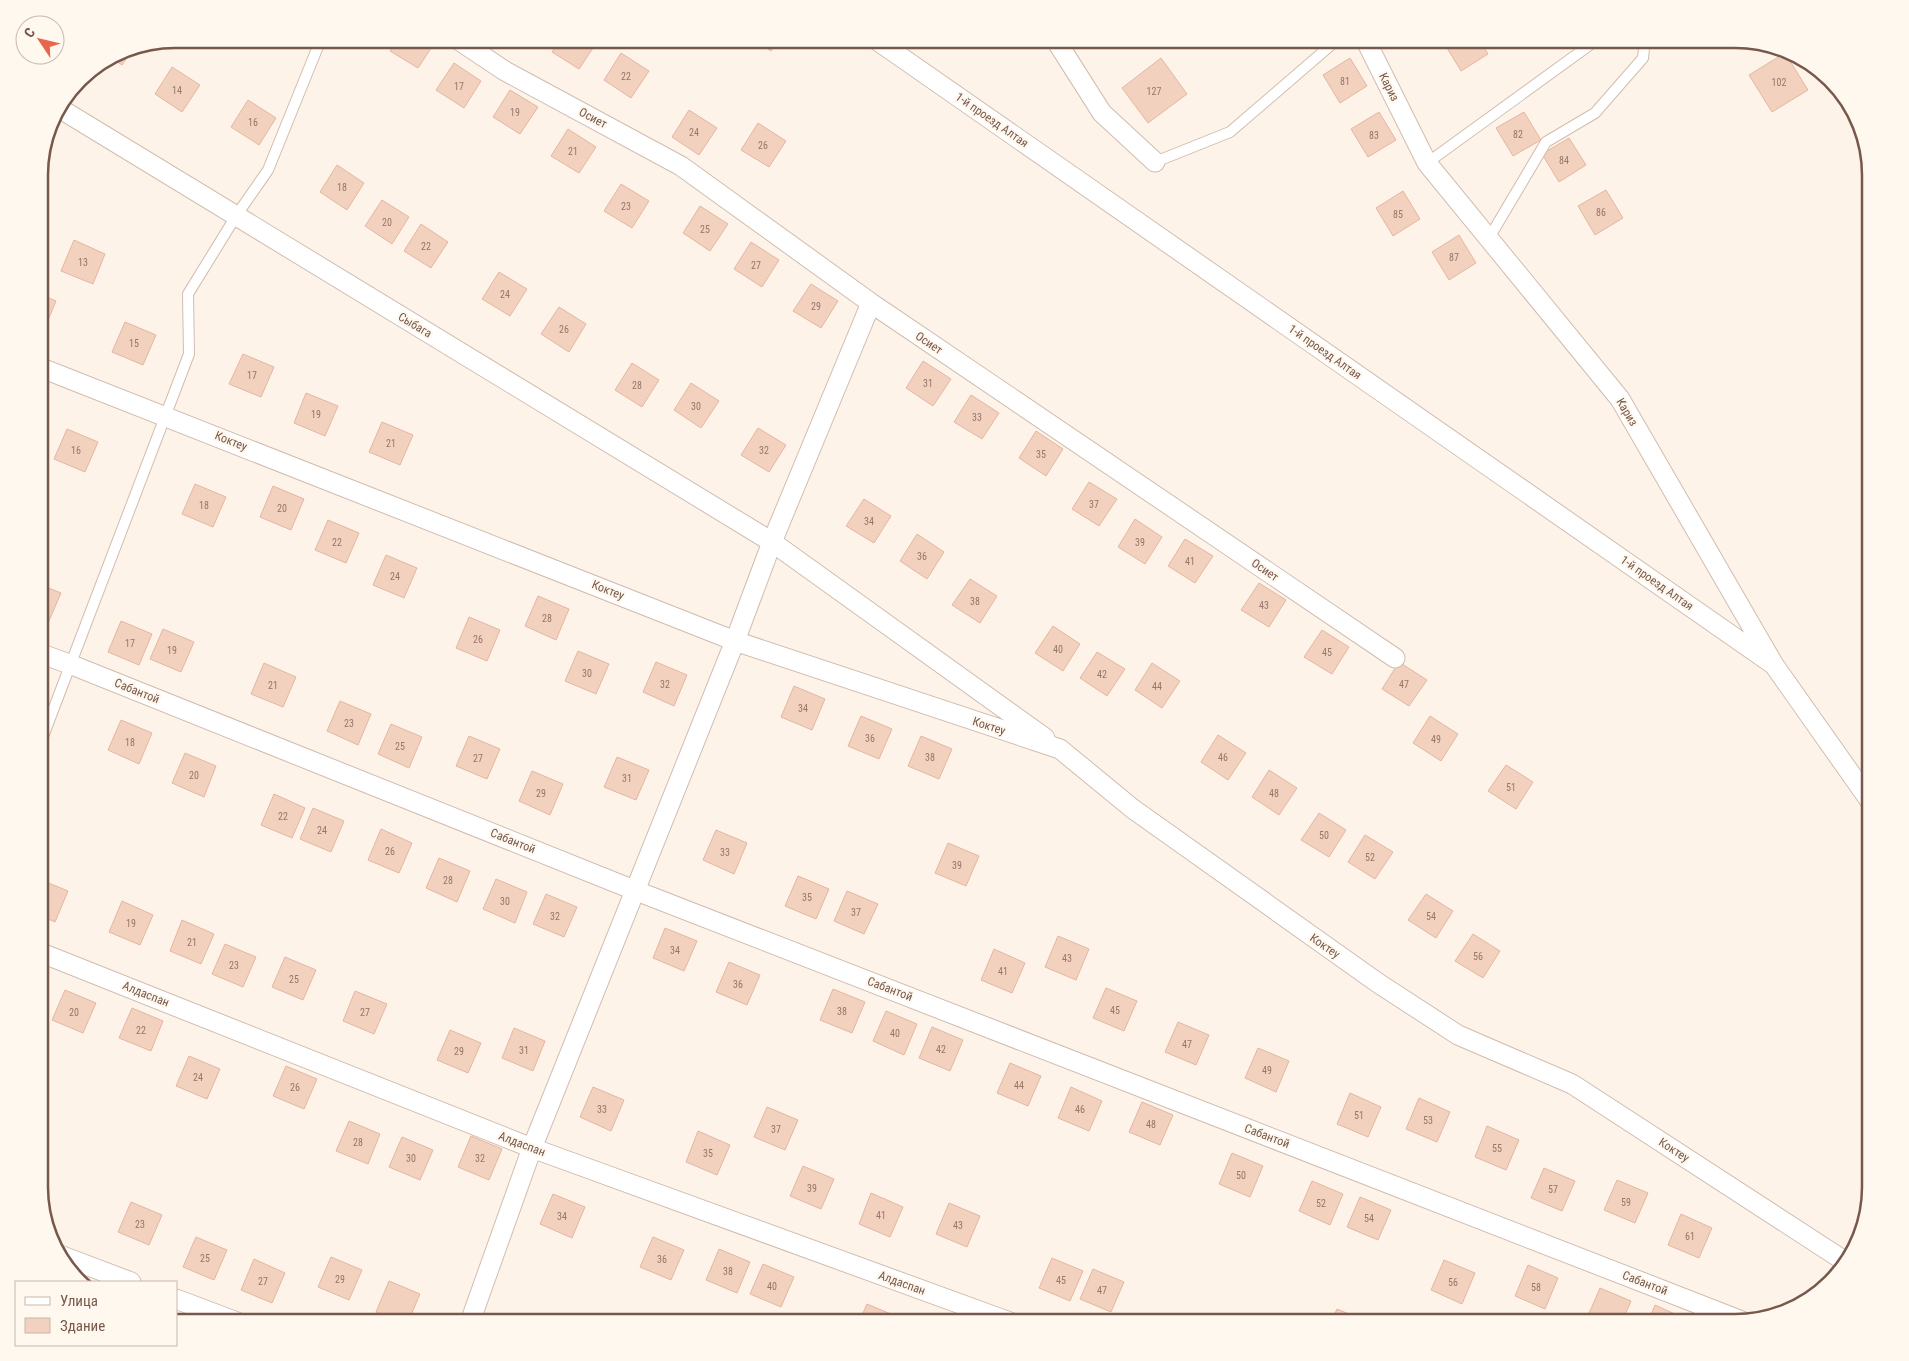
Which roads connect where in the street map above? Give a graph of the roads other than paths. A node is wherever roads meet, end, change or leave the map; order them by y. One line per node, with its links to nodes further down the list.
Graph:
1 (317, 48): 12 (lane)
2 (470, 48): 14 (street, Осиет)
3 (888, 48): 22 (street, 1-й проезд Алтая)
4 (1061, 48): 10 (street)
5 (1328, 48): 10 (lane)
6 (1370, 48): 11 (street, Кариз)
7 (1586, 48): 11 (lane)
8 (1644, 48): 13 (lane)
9 (64, 111): 12 (street, Сыбага)
10 (1155, 162)
11 (1428, 163): 13 (street, Кариз)
12 (236, 216): 16 (lane); 17 (street, Сыбага)
13 (1489, 238): 22 (street, Кариз)
14 (871, 303): 17 (street); 20 (street, Осиет)
15 (48, 370): 16 (street, Коктеу)
16 (166, 416): 18 (street, Коктеу); 21 (lane)
17 (772, 542): 18 (street); 24 (street, Сыбага)
18 (735, 641): 24 (street, Коктеу); 26 (street)
19 (48, 656): 21 (street, Сабантой)
20 (1396, 658)
21 (72, 665): 23 (lane); 26 (street, Сабантой)
22 (1774, 665): 25 (street, Кариз)
23 (48, 725)
24 (1060, 749): 29 (street, Коктеу)
25 (1862, 790)
26 (634, 890): 28 (street); 36 (street, Сабантой)
27 (48, 956): 28 (street, Алдаспан)
28 (532, 1148): 34 (street); 35 (street, Алдаспан)
29 (1839, 1258)
30 (71, 1259): 31 (street)
31 (128, 1281)
32 (178, 1300): 33 (street)
33 (216, 1314)
34 (473, 1314)
35 (988, 1314)
36 (1727, 1314)

